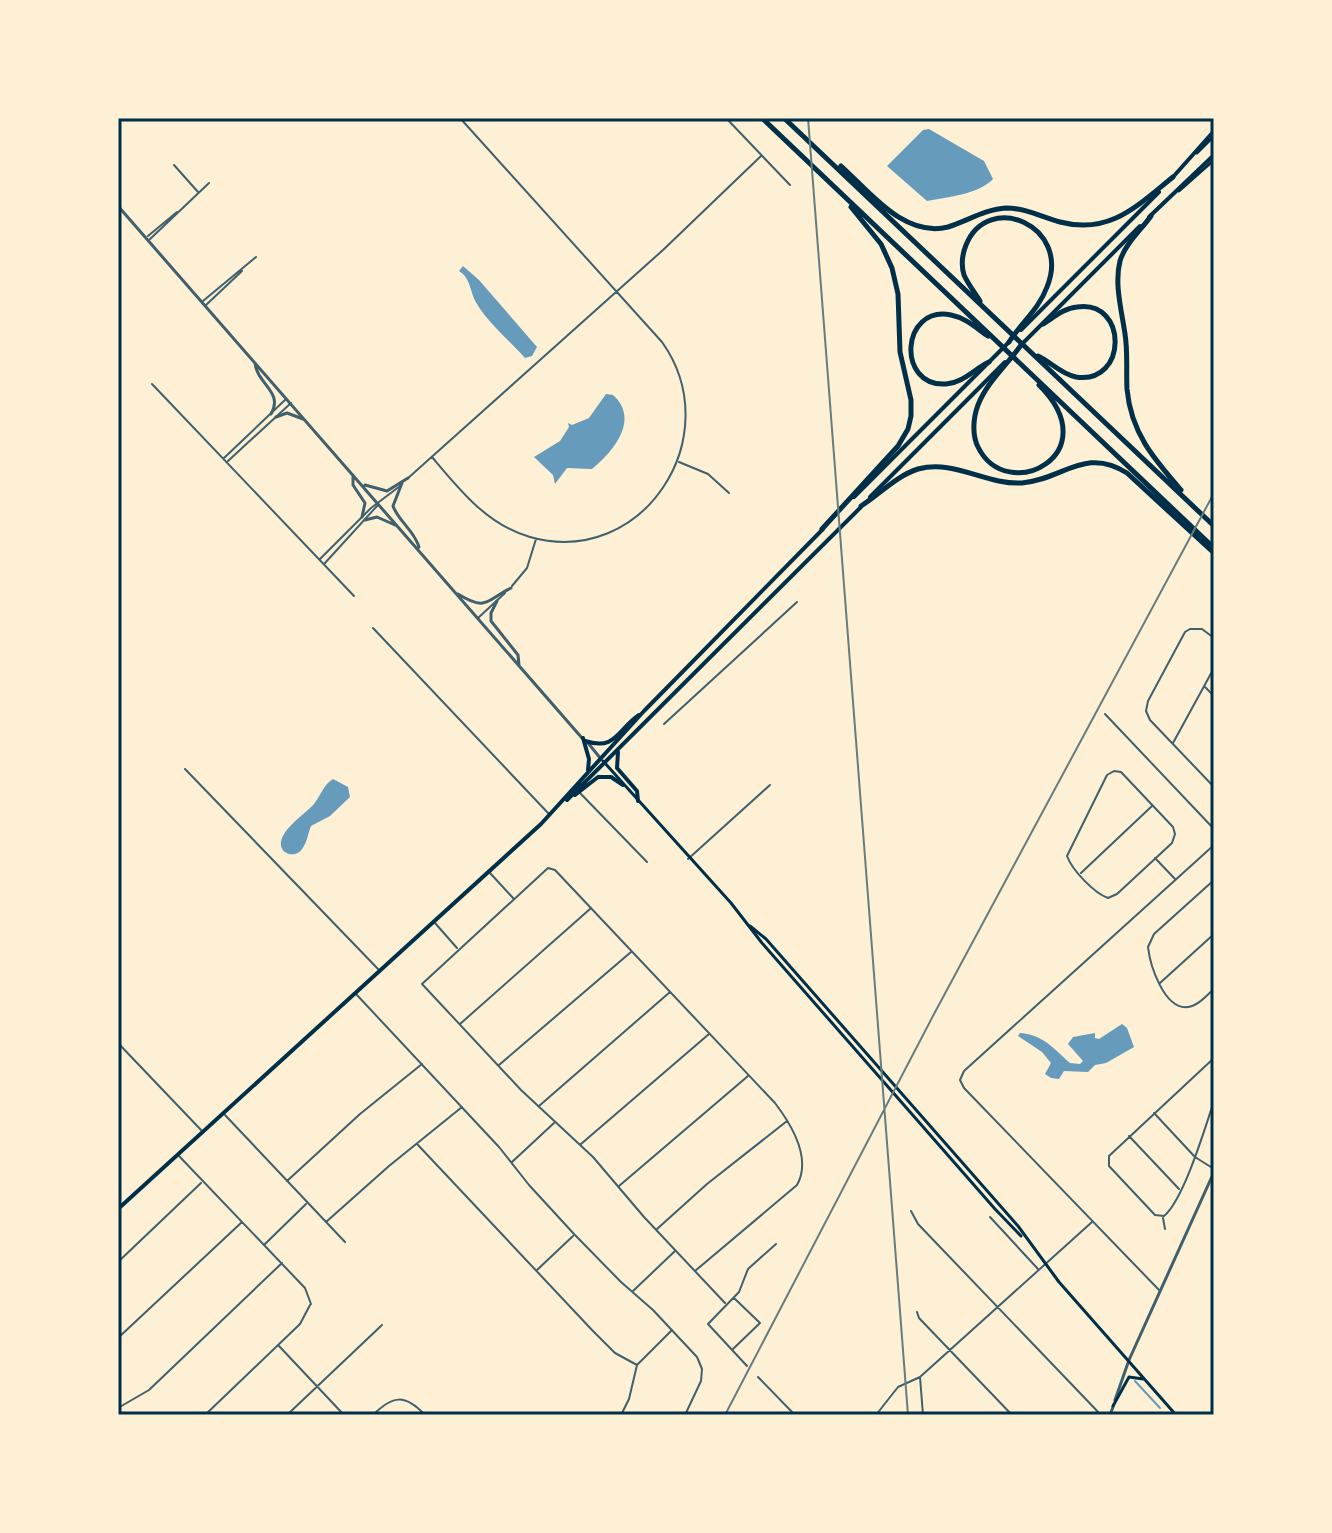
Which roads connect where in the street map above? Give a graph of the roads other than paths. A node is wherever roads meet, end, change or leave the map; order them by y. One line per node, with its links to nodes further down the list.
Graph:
1 (460, 118): 19 (street)
2 (726, 118): 6 (street)
3 (762, 118): 12 (highway)
4 (784, 118): 8 (highway)
5 (1214, 134): 10 (main road)
6 (761, 156): 13 (street); 19 (street)
7 (1214, 157): 16 (main road)
8 (828, 158): 10 (highway); 21 (highway)
9 (174, 165): 14 (street)
10 (1173, 177): 24 (main road)
11 (209, 183): 14 (street)
12 (830, 183): 23 (highway); 44 (highway)
13 (790, 185)
14 (199, 193): 17 (street)
15 (118, 206): 17 (street)
16 (1151, 216): 22 (main road); 48 (highway)
17 (147, 240): 20 (street)
18 (256, 257): 20 (street)
19 (617, 291): 36 (street); 38 (street)
20 (204, 304): 28 (street)
21 (985, 309): 24 (highway); 26 (highway)
22 (1043, 324): 25 (main road); 26 (highway)
23 (991, 336): 27 (highway); 29 (highway)
24 (1009, 342): 27 (main road)
25 (1021, 345): 29 (highway); 47 (main road)
26 (1033, 354): 48 (highway)
27 (989, 362): 44 (main road)
28 (255, 363): 31 (street); 33 (street)
29 (1032, 374): 55 (highway)
30 (152, 384): 37 (street)
31 (287, 399): 32 (street); 33 (street)
32 (291, 403): 34 (street); 35 (street)
33 (271, 414): 37 (street)
34 (276, 417): 35 (street); 39 (street)
35 (306, 420): 40 (street)
36 (432, 457): 41 (street); 53 (street)
37 (223, 458): 39 (street)
38 (678, 461): 45 (street); 53 (street)
39 (227, 462): 56 (street)
40 (353, 475): 42 (street); 49 (street)
41 (408, 478): 42 (street); 43 (street)
42 (361, 483): 46 (street)
43 (402, 483): 46 (street); 54 (street)
44 (859, 490): 52 (highway)
45 (729, 493)
46 (379, 503): 49 (street); 50 (street)
47 (861, 506): 55 (highway); 75 (main road)
48 (1197, 509): 51 (highway)
49 (363, 518): 50 (street); 56 (street); 57 (street)
50 (399, 526): 54 (street)
51 (1214, 526)
52 (822, 530): 70 (main road)
53 (536, 538): 58 (street)
54 (420, 550): 59 (street)
55 (1214, 550)
56 (320, 559): 57 (street)
57 (324, 564): 60 (street)
58 (511, 588): 59 (street); 61 (street)
59 (454, 592): 63 (street)
60 (354, 596)
61 (497, 601): 63 (street); 66 (street)
62 (797, 602): 72 (street)
63 (478, 618): 66 (street)
64 (373, 628): 87 (street)
65 (1214, 638): 74 (street)
66 (519, 665): 73 (street)
67 (1214, 668): 68 (street)
68 (1204, 686): 69 (street); 74 (street)
69 (1214, 696)
70 (644, 711): 73 (main road); 76 (main road)
71 (1105, 714): 88 (street)
72 (664, 724)
73 (584, 739): 76 (street); 78 (main road)
74 (1173, 744): 81 (street)
75 (618, 750): 76 (main road); 84 (main road)
76 (603, 761): 78 (main road); 79 (main road); 83 (main road)
77 (185, 769): 104 (street)
78 (588, 772): 85 (main road)
79 (623, 785): 82 (main road); 84 (main road)
80 (770, 785): 91 (street)
81 (1214, 787)
82 (580, 793): 83 (main road); 92 (street)
83 (573, 796): 85 (main road)
84 (638, 801): 91 (main road)
85 (560, 804): 87 (main road)
86 (1152, 806): 90 (street); 94 (street); 94 (street)
87 (550, 815): 93 (main road)
88 (1214, 829)
89 (1214, 845): 95 (street)
90 (1155, 858): 94 (street); 95 (street)
91 (688, 859): 100 (main road)
92 (647, 862)
93 (489, 872): 97 (street); 99 (main road)
94 (1081, 874)
95 (1176, 880): 142 (street)
96 (1214, 880): 105 (street)
97 (513, 899): 98 (street); 102 (street)
98 (591, 908): 103 (street); 109 (street)
99 (434, 922): 102 (street); 104 (main road)
100 (750, 926): 146 (main road); 146 (main road)
101 (1214, 934): 105 (street)
102 (458, 949): 109 (street)
103 (631, 951): 107 (street); 114 (street)
104 (380, 971): 108 (main road)
105 (1159, 983): 106 (street)
106 (1214, 989)
107 (670, 992): 110 (street); 117 (street)
108 (356, 993): 113 (street); 120 (main road)
109 (459, 1024): 114 (street)
110 (709, 1034): 115 (street); 126 (street)
111 (118, 1043): 123 (street)
112 (1214, 1058): 119 (street)
113 (422, 1064): 118 (street); 132 (street)
114 (498, 1066): 117 (street)
115 (749, 1076): 121 (street); 133 (street)
116 (1214, 1101): 128 (street)
117 (538, 1106): 122 (street)
118 (462, 1107): 125 (street); 129 (street)
119 (1154, 1113): 124 (street); 128 (street)
120 (223, 1114): 123 (main road); 132 (street)
121 (787, 1121): 144 (street); 156 (street)
122 (555, 1122): 126 (street); 129 (street)
123 (203, 1132): 127 (main road)
124 (1129, 1136): 134 (street); 138 (street)
125 (418, 1145): 141 (street); 155 (street)
126 (580, 1145): 133 (street)
127 (178, 1155): 131 (street); 136 (main road)
128 (1195, 1157): 130 (street); 134 (street)
129 (512, 1163): 145 (street)
130 (1214, 1171): 157 (street)
131 (203, 1181): 140 (street); 151 (street)
132 (287, 1181): 135 (street)
133 (618, 1187): 144 (street)
134 (1180, 1190): 138 (street)
135 (308, 1203): 141 (street); 148 (street)
136 (118, 1209)
137 (911, 1211): 161 (street)
138 (1163, 1216): 143 (street)
139 (990, 1217): 154 (street)
140 (242, 1222): 148 (street); 165 (street)
141 (326, 1222): 147 (street)
142 (1093, 1222): 153 (street); 157 (street)
143 (1165, 1229)
144 (656, 1230): 150 (street)
145 (574, 1234): 155 (street); 158 (street)
146 (1024, 1238): 153 (main road)
147 (345, 1242)
148 (264, 1244): 152 (street)
149 (776, 1244): 159 (street)
150 (676, 1251): 156 (street); 158 (street)
151 (118, 1262)
152 (282, 1263): 166 (street); 177 (street)
153 (1045, 1263): 154 (street); 169 (main road)
154 (1038, 1269): 161 (street)
155 (536, 1271): 170 (street)
156 (695, 1271): 160 (street)
157 (1160, 1291): 169 (street)
158 (632, 1292): 164 (street)
159 (733, 1297): 160 (street); 167 (street)
160 (725, 1303): 167 (street)
161 (998, 1307): 168 (street); 189 (street)
162 (917, 1312): 168 (street)
163 (382, 1325): 175 (street)
164 (672, 1330): 170 (street); 184 (street)
165 (118, 1338)
166 (278, 1345): 175 (street); 178 (street)
167 (732, 1350): 171 (street)
168 (950, 1350): 173 (street); 188 (street)
169 (1129, 1360): 174 (main road); 176 (street)
170 (637, 1365): 183 (street)
171 (747, 1366)
172 (758, 1377): 185 (street)
173 (920, 1377): 186 (street); 187 (street)
174 (1146, 1380): 176 (main road); 191 (main road)
175 (317, 1386): 179 (street); 180 (street)
176 (1113, 1406): 190 (street)
177 (118, 1408)
178 (205, 1415)
179 (287, 1415)
180 (344, 1415)
181 (373, 1415): 182 (street)
182 (425, 1415)
183 (621, 1415)
184 (685, 1415)
185 (795, 1415)
186 (876, 1415)
187 (923, 1415)
188 (1012, 1415)
189 (1101, 1415)
190 (1110, 1415)
191 (1176, 1415)

